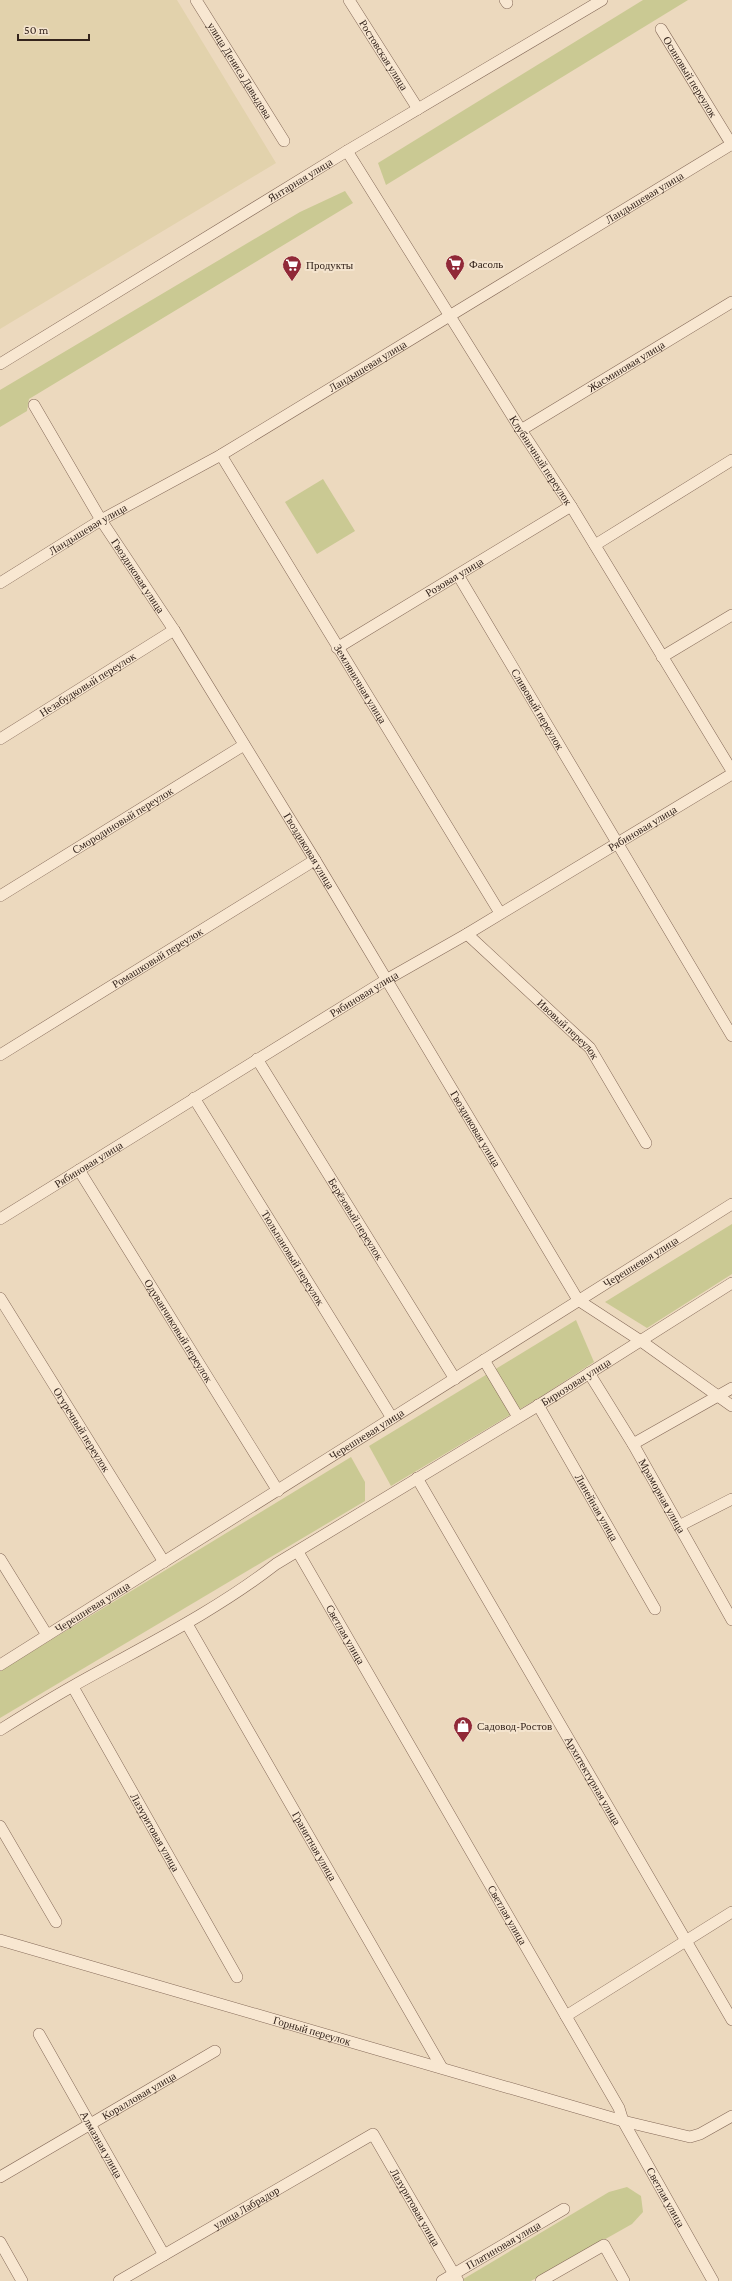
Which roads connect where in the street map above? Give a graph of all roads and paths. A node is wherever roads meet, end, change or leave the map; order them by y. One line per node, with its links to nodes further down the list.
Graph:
1 (196, 0): 6 (street, улица Дениса Давыдова)
2 (349, 0): 5 (street, Ростовская улица)
3 (595, 2): 5 (street, Янтарная улица)
4 (661, 29): 7 (street, Осиновый переулок)
5 (418, 109): 8 (street, Янтарная улица)
6 (284, 142)
7 (732, 144): 10 (street, Ландышевая улица)
8 (348, 151): 10 (street, Клубничный переулок); 11 (street, Янтарная улица)
9 (732, 302): 13 (street, Жасминовая улица)
10 (450, 316): 13 (street, Клубничный переулок); 14 (street, Ландышевая улица)
11 (0, 364)
12 (34, 405): 17 (street, Гвоздиковая улица)
13 (521, 430): 16 (street, Клубничный переулок)
14 (221, 455): 17 (street, Ландышевая улица); 23 (street, Земляничная улица)
15 (732, 460): 18 (street)
16 (571, 506): 18 (street, Клубничный переулок); 19 (street, Розовая улица)
17 (101, 520): 20 (street, Ландышевая улица); 22 (street, Гвоздиковая улица)
18 (595, 545): 24 (street, Клубничный переулок)
19 (458, 575): 23 (street, Розовая улица); 28 (street, Сливовый переулок)
20 (0, 583)
21 (732, 615): 24 (street)
22 (174, 630): 25 (street, Незабудковый переулок); 26 (street, Гвоздиковая улица)
23 (337, 648): 31 (street, Земляничная улица)
24 (662, 657): 27 (street, Клубничный переулок)
25 (0, 739)
26 (244, 745): 29 (street, Гвоздиковая улица); 30 (street, Смородиновый переулок)
27 (732, 773): 28 (street, Рябиновая улица)
28 (618, 843): 31 (street, Рябиновая улица); 34 (street)
29 (315, 860): 33 (street, Гвоздиковая улица); 35 (street, Ромашковый переулок)
30 (0, 896)
31 (500, 913): 32 (street, Рябиновая улица)
32 (467, 934): 33 (street, Рябиновая улица); 38 (street, Ивовый переулок)
33 (386, 980): 36 (street, Рябиновая улица); 44 (street, Гвоздиковая улица)
34 (732, 1036)
35 (0, 1055)
36 (257, 1059): 37 (street, Рябиновая улица); 48 (street, Берёзовый переулок)
37 (194, 1098): 39 (street, Рябиновая улица); 53 (street, Тюльпановый переулок)
38 (646, 1143)
39 (79, 1170): 41 (street, Рябиновая улица); 57 (street, Одуванчиковый переулок)
40 (732, 1204): 44 (street, Черешневая улица)
41 (0, 1219)
42 (732, 1283): 45 (street, Бирюзовая улица)
43 (0, 1298): 62 (street, Огуречный переулок)
44 (578, 1300): 45 (street); 46 (street, Черешневая улица)
45 (641, 1341): 47 (street, Бирюзовая улица); 50 (street)
46 (484, 1360): 48 (street, Черешневая улица); 54 (street)
47 (589, 1373): 51 (street, Бирюзовая улица); 55 (street, Мраморная улица)
48 (455, 1378): 53 (street, Черешневая улица)
49 (732, 1388): 50 (street)
50 (717, 1396): 52 (street); 55 (street)
51 (538, 1405): 54 (street, Бирюзовая улица); 63 (street, Линейная улица)
52 (732, 1406)
53 (392, 1418): 57 (street, Черешневая улица)
54 (518, 1418): 56 (street, Бирюзовая улица)
55 (633, 1444): 59 (street, Мраморная улица)
56 (417, 1478): 60 (street, Бирюзовая улица); 74 (street, Архитектурная улица)
57 (278, 1491): 62 (street, Черешневая улица)
58 (732, 1499): 59 (street)
59 (680, 1526): 64 (street, Мраморная улица)
60 (298, 1552): 65 (street, Бирюзовая улица); 76 (street, Светлая улица)
61 (0, 1559): 66 (street)
62 (164, 1562): 66 (street, Черешневая улица)
63 (656, 1609)
64 (731, 1617)
65 (187, 1624): 68 (street, Бирюзовая улица); 80 (street, Гранитная улица)
66 (47, 1635): 67 (street, Черешневая улица)
67 (0, 1664)
68 (72, 1687): 69 (street, Бирюзовая улица); 75 (street, Лазуритовая улица)
69 (0, 1730)
70 (0, 1826): 72 (street)
71 (732, 1912): 74 (street)
72 (56, 1922)
73 (0, 1940): 80 (street, Горный переулок)
74 (687, 1940): 76 (street); 77 (street, Архитектурная улица)
75 (237, 1977)
76 (566, 2016): 82 (street, Светлая улица)
77 (732, 2020)
78 (39, 2034): 83 (street, Алмазная улица)
79 (215, 2051): 83 (street, Коралловая улица)
80 (442, 2068): 82 (street, Горный переулок)
81 (732, 2116): 82 (street, Горный переулок)
82 (624, 2121): 95 (street, Светлая улица)
83 (91, 2124): 85 (street, Коралловая улица); 88 (street, Алмазная улица)
84 (373, 2134): 88 (street, улица Лабрадор); 89 (street, Лазуритовая улица)
85 (0, 2177)
86 (564, 2209): 89 (street, Платиновая улица)
87 (0, 2242): 90 (street)
88 (164, 2255): 91 (street, улица Лабрадор)
89 (456, 2277): 92 (street, Платиновая улица)
90 (22, 2281)
91 (119, 2281)
92 (442, 2281)
93 (541, 2281): 94 (street)
94 (624, 2281)
95 (713, 2281)

